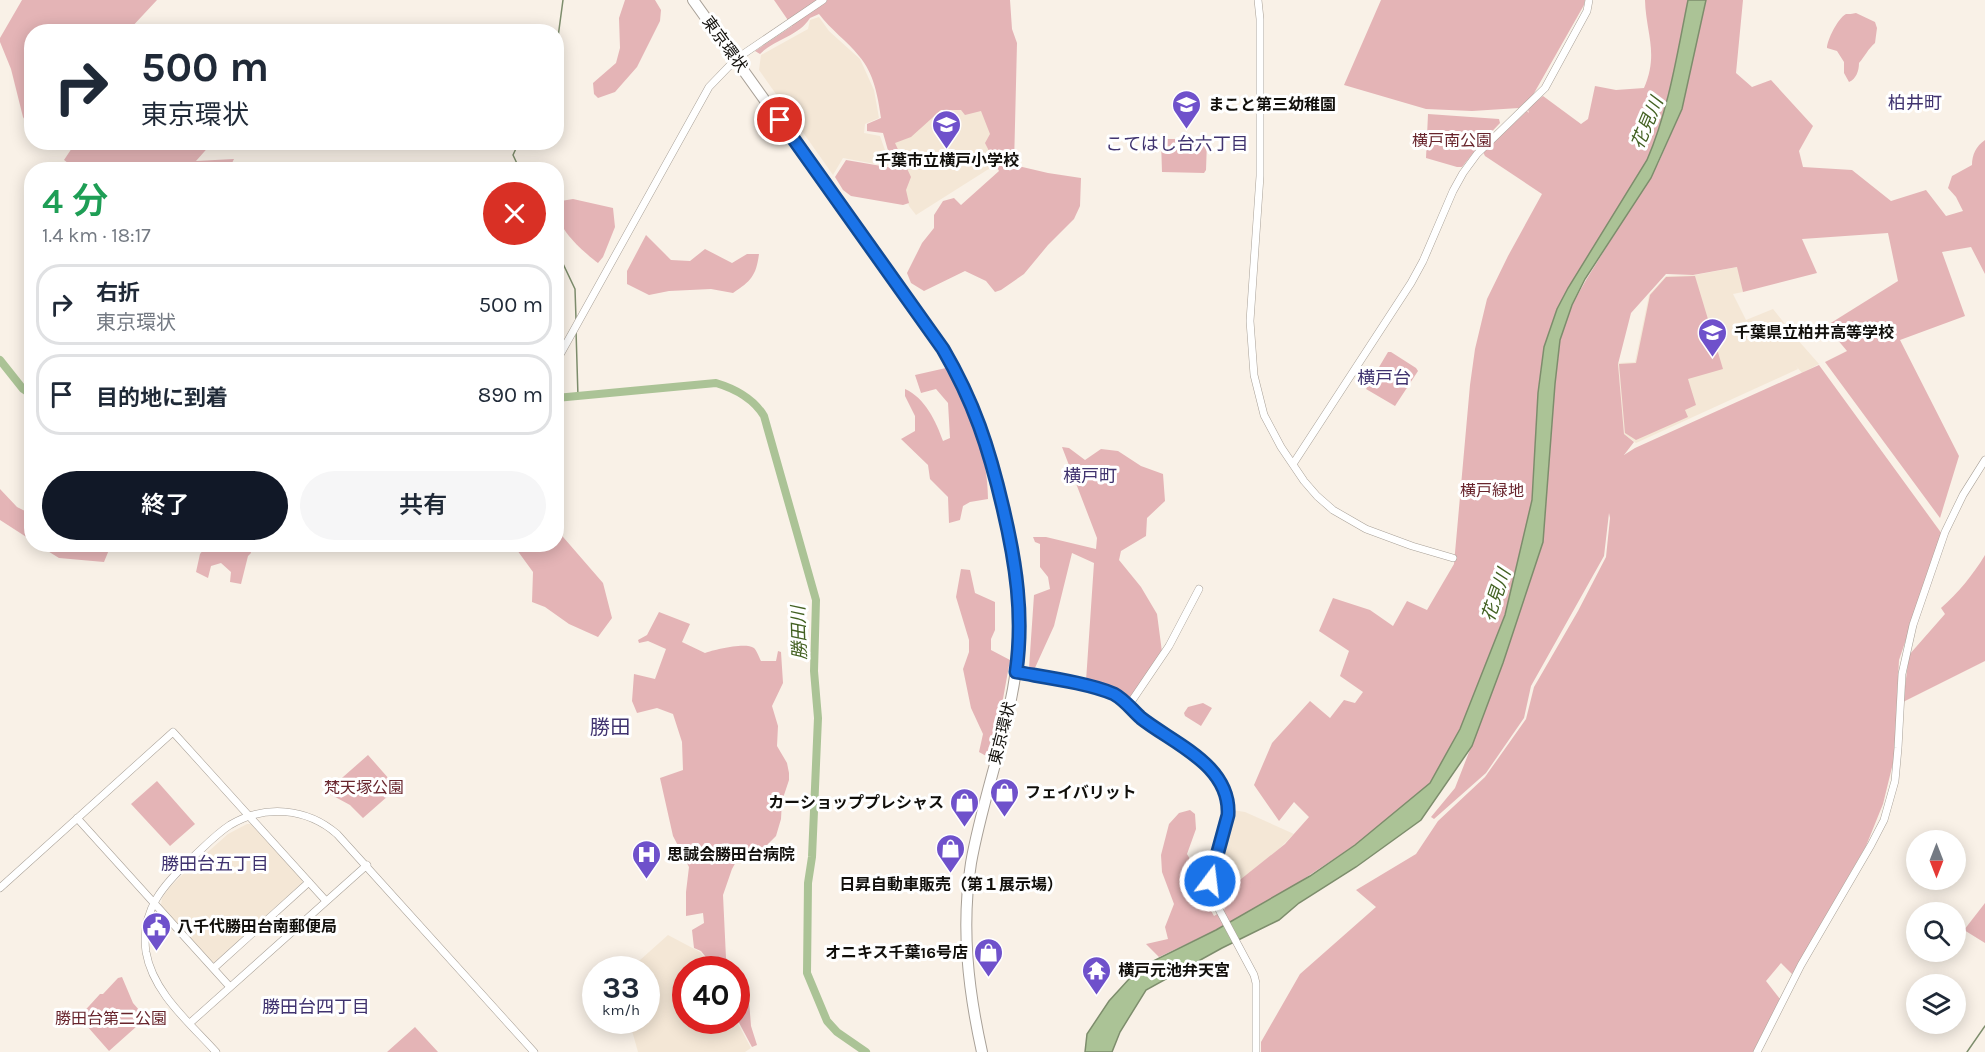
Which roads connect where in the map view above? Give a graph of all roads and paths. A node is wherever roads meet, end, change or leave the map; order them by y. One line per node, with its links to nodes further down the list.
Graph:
1 (693, 0): 6 (highway, 東京環状)
2 (701, 0): 6 (highway, 東京環状)
3 (823, 0): 6 (street)
4 (1259, 0): 9 (street)
5 (1589, 0): 9 (street)
6 (738, 57): 7 (street); 12 (highway, 東京環状)
7 (564, 348)
8 (1985, 460): 29 (street)
9 (1293, 464): 10 (street)
10 (1453, 558)
11 (1199, 589): 13 (street)
12 (1018, 673): 13 (street); 26 (highway, 東京環状); 27 (highway, 東京環状)
13 (1129, 705): 28 (street)
14 (249, 816): 15 (street); 16 (street); 17 (street); 20 (street)
15 (77, 818): 18 (street); 20 (street)
16 (367, 865): 19 (street); 25 (street)
17 (309, 882): 19 (street); 21 (street)
18 (0, 888)
19 (326, 901): 22 (street)
20 (154, 902): 21 (street); 23 (street)
21 (213, 968): 22 (street)
22 (231, 987): 23 (street)
23 (190, 1023): 24 (street)
24 (216, 1052)
25 (534, 1052)
26 (982, 1052)
27 (988, 1052)
28 (1256, 1052)
29 (1757, 1052)

